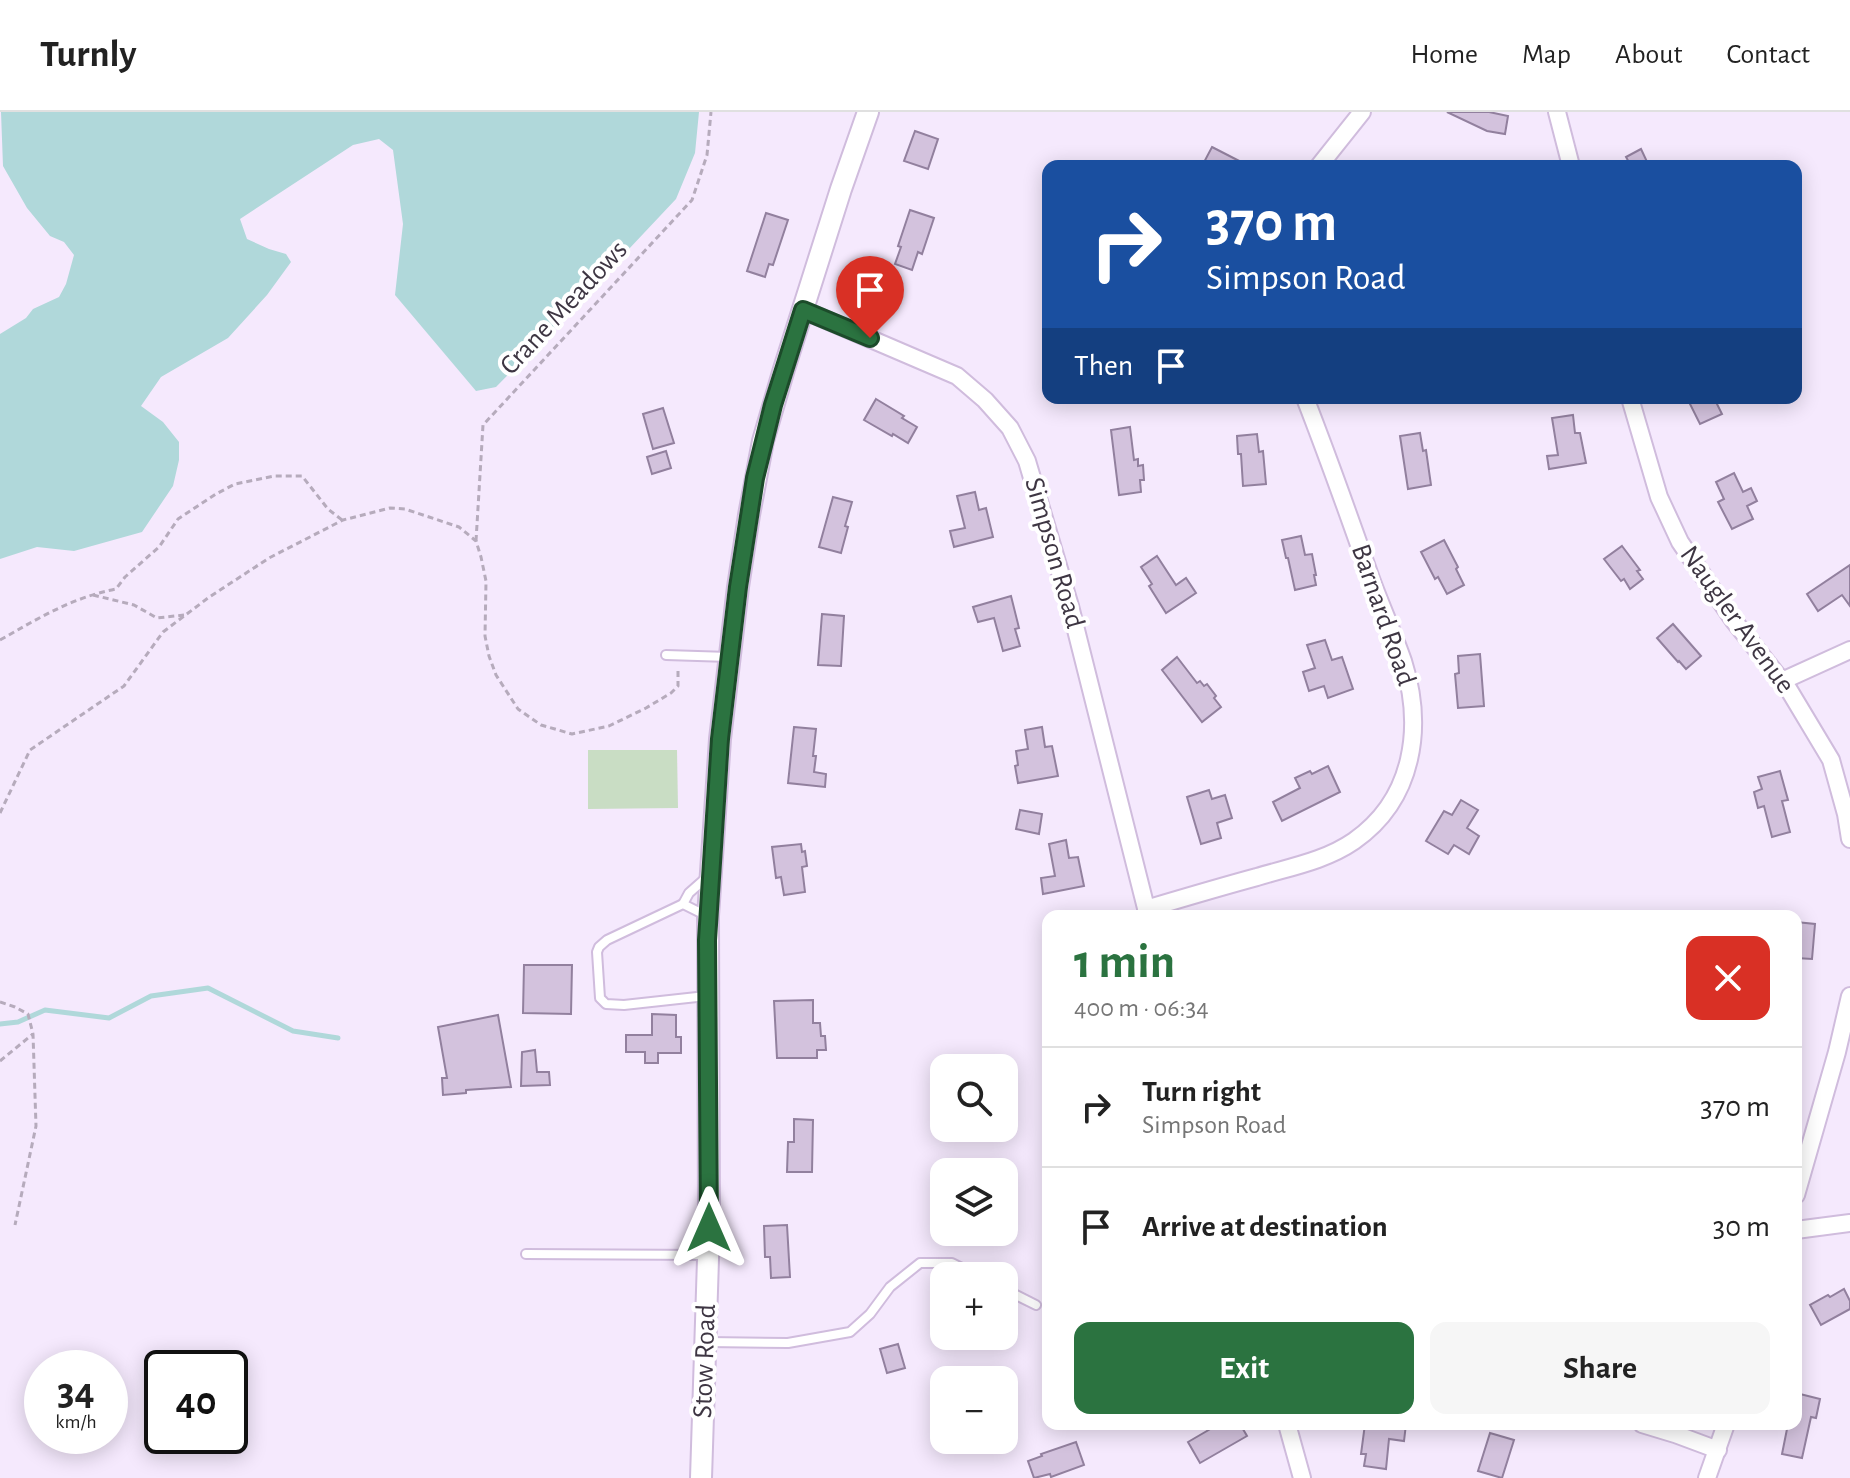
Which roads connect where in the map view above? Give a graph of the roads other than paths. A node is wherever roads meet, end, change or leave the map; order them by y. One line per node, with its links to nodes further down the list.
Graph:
1 (868, 112): 6 (street, Stow Road)
2 (1362, 112): 4 (street)
3 (1557, 112): 5 (street)
4 (1324, 160)
5 (1569, 160)
6 (803, 310): 11 (street, Stow Road); 16 (street, Simpson Road)
7 (1307, 404): 17 (street, Barnard Road)
8 (1632, 404): 12 (street, Naugler Avenue)
9 (1850, 650): 12 (street)
10 (666, 655): 11 (lane)
11 (730, 657): 14 (street, Stow Road)
12 (1782, 681): 13 (street, Naugler Avenue)
13 (1850, 839)
14 (712, 873): 15 (lane); 18 (street, Stow Road)
15 (683, 904): 18 (lane); 19 (lane)
16 (1146, 910)
17 (1157, 910)
18 (708, 916): 19 (street, Stow Road)
19 (707, 996): 25 (street, Stow Road)
20 (1850, 996): 21 (street)
21 (1802, 1174)
22 (1850, 1223): 23 (street)
23 (1802, 1229)
24 (526, 1254): 25 (lane)
25 (709, 1255): 29 (street, Stow Road)
26 (930, 1263): 29 (lane)
27 (1018, 1296): 28 (lane)
28 (1036, 1305)
29 (706, 1342): 34 (street, Stow Road)
30 (1289, 1430): 35 (street)
31 (1662, 1430): 33 (street)
32 (1724, 1430): 33 (street)
33 (1718, 1450): 36 (street)
34 (701, 1478)
35 (1302, 1478)
36 (1707, 1478)

